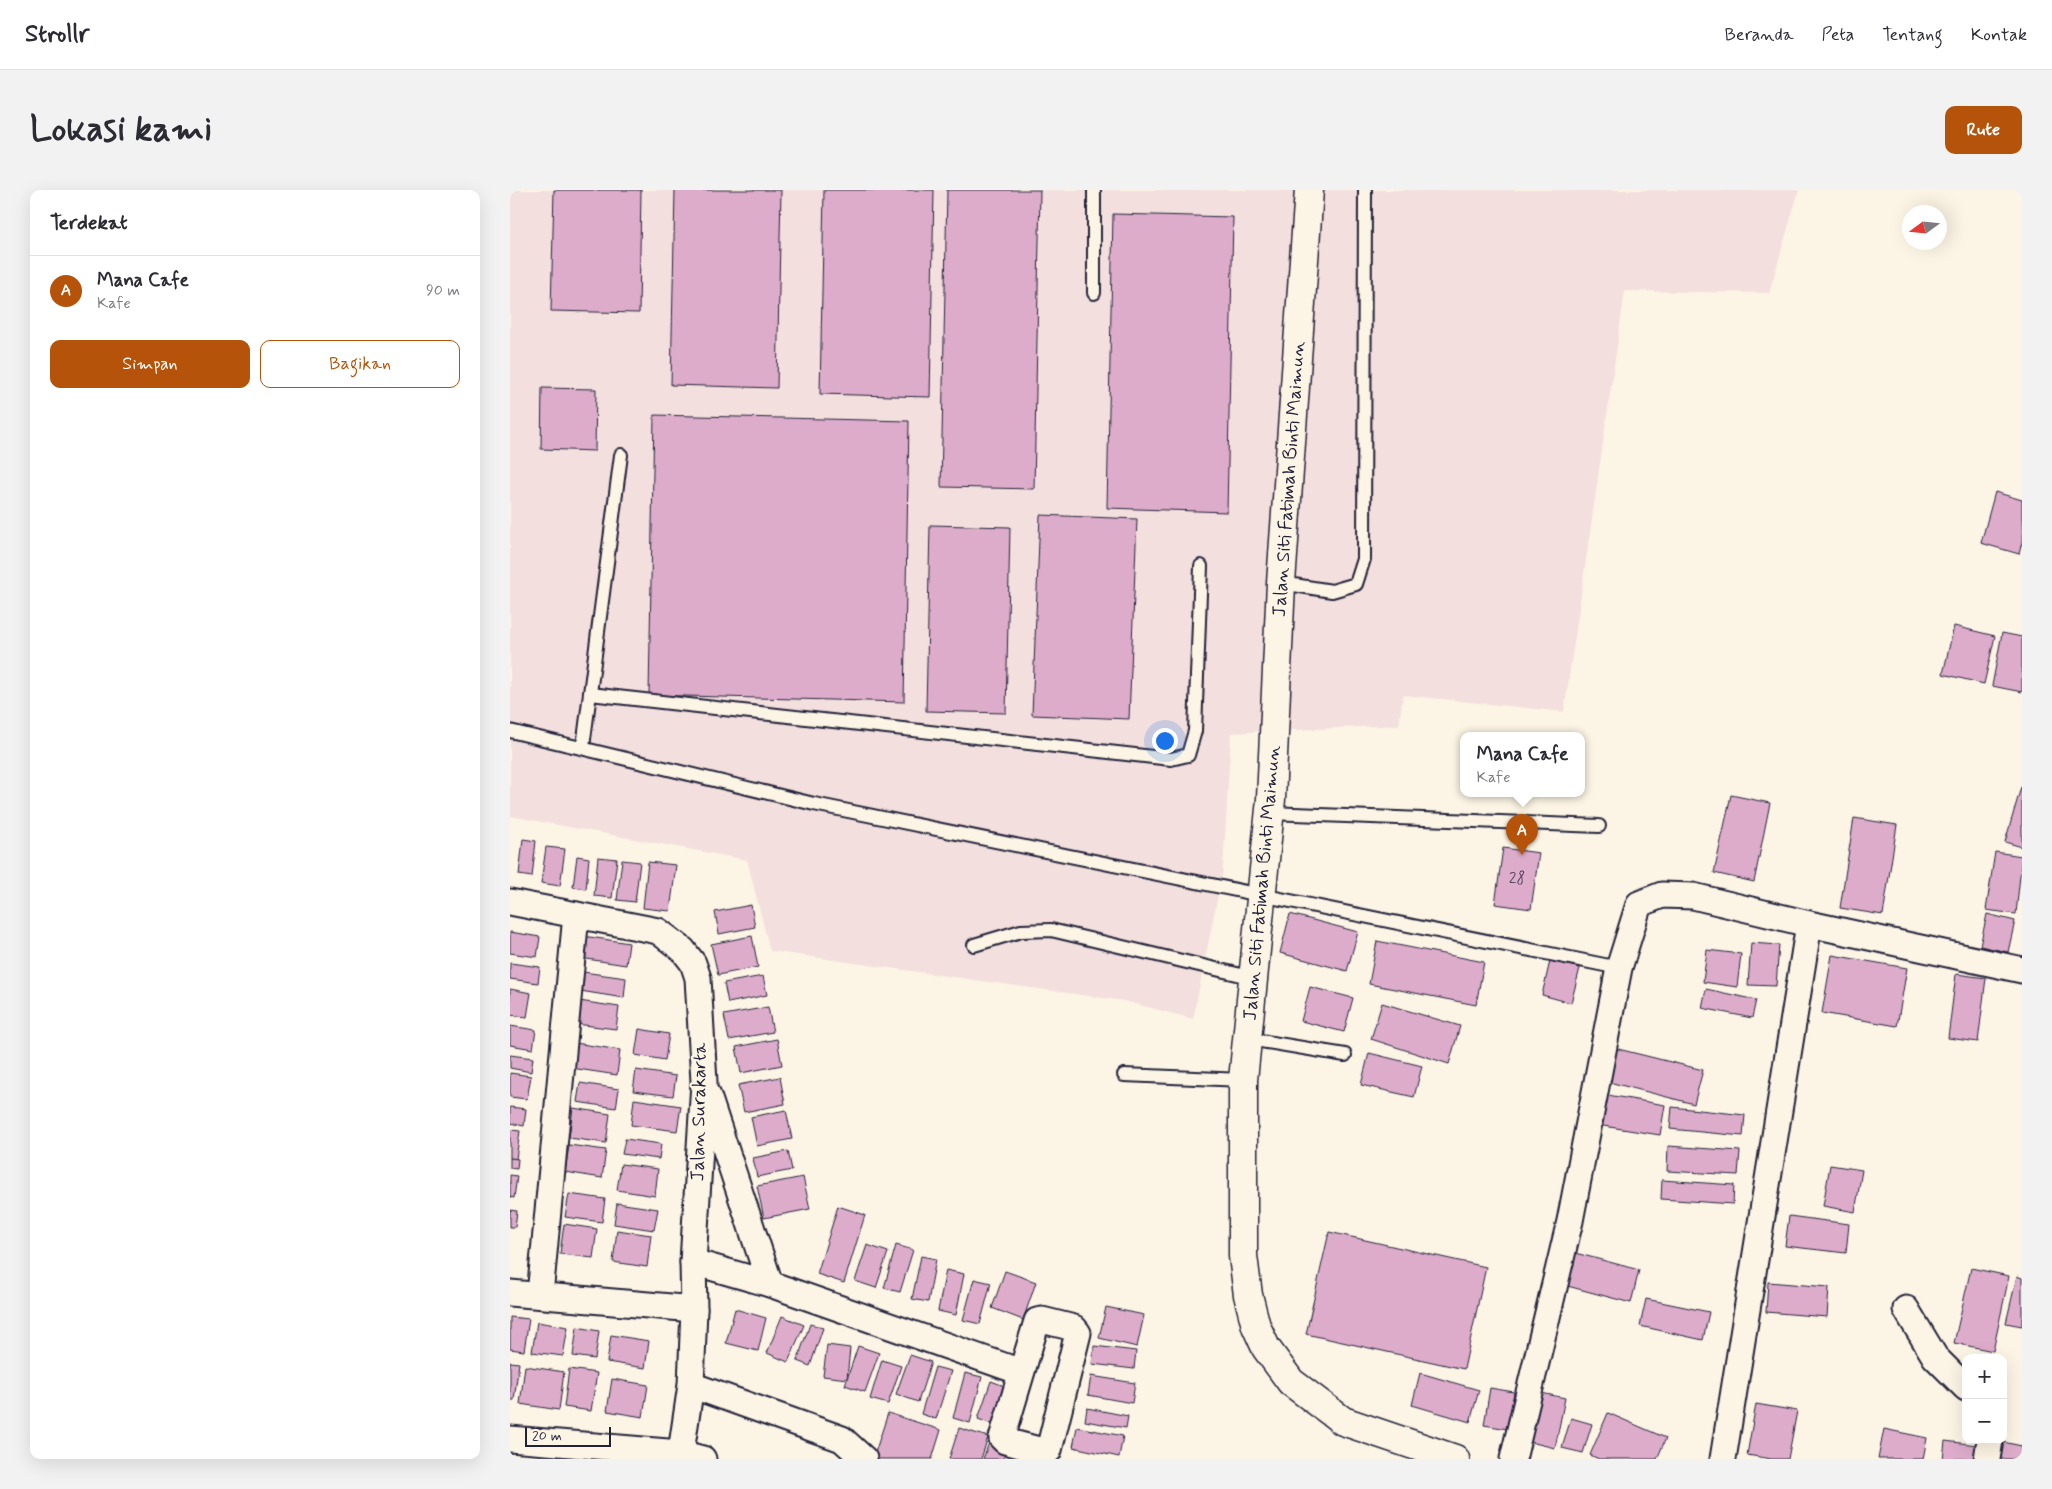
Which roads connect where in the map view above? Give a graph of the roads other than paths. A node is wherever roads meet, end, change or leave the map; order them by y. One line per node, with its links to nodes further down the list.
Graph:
1 (1094, 190): 4 (lane)
2 (1309, 190): 7 (street, Jalan Siti Fatimah Binti Maimun)
3 (1365, 190): 7 (lane)
4 (1094, 293)
5 (621, 455): 8 (lane)
6 (1201, 566): 8 (lane)
7 (1281, 583): 11 (street, Jalan Siti Fatimah Binti Maimun)
8 (590, 694): 10 (lane)
9 (510, 731): 10 (lane)
10 (583, 747): 13 (lane)
11 (1269, 814): 12 (lane); 13 (street, Jalan Siti Fatimah Binti Maimun)
12 (1598, 826)
13 (1261, 894): 18 (lane); 20 (street, Jalan Siti Fatimah Binti Maimun)
14 (510, 902): 15 (street, Jalan Surakarta)
15 (576, 915): 25 (street, Jalan Surakarta); 29 (street)
16 (1809, 924): 18 (street); 19 (street); 41 (street)
17 (974, 945): 20 (lane)
18 (1619, 968): 40 (street)
19 (2022, 970)
20 (1254, 978): 21 (street, Jalan Siti Fatimah Binti Maimun)
21 (1249, 1039): 22 (lane); 24 (street, Jalan Siti Fatimah Binti Maimun)
22 (1345, 1055)
23 (1124, 1075): 24 (lane)
24 (1243, 1080): 39 (street, Jalan Siti Fatimah Binti Maimun)
25 (704, 1082): 26 (street, Jalan Surakarta); 27 (street)
26 (693, 1262): 27 (street); 30 (street, Jalan Surakarta)
27 (770, 1284): 32 (street)
28 (510, 1293): 29 (street)
29 (540, 1295): 30 (street)
30 (694, 1308): 34 (street, Jalan Surakarta)
31 (1906, 1309): 33 (street)
32 (1021, 1372): 32 (street)
33 (1962, 1384)
34 (691, 1385): 37 (street, Jalan Surakarta); 38 (street)
35 (510, 1439): 37 (street)
36 (1989, 1444): 42 (street)
37 (688, 1457)
38 (864, 1459)
39 (1455, 1459)
40 (1513, 1459)
41 (1723, 1459)
42 (1987, 1459)

